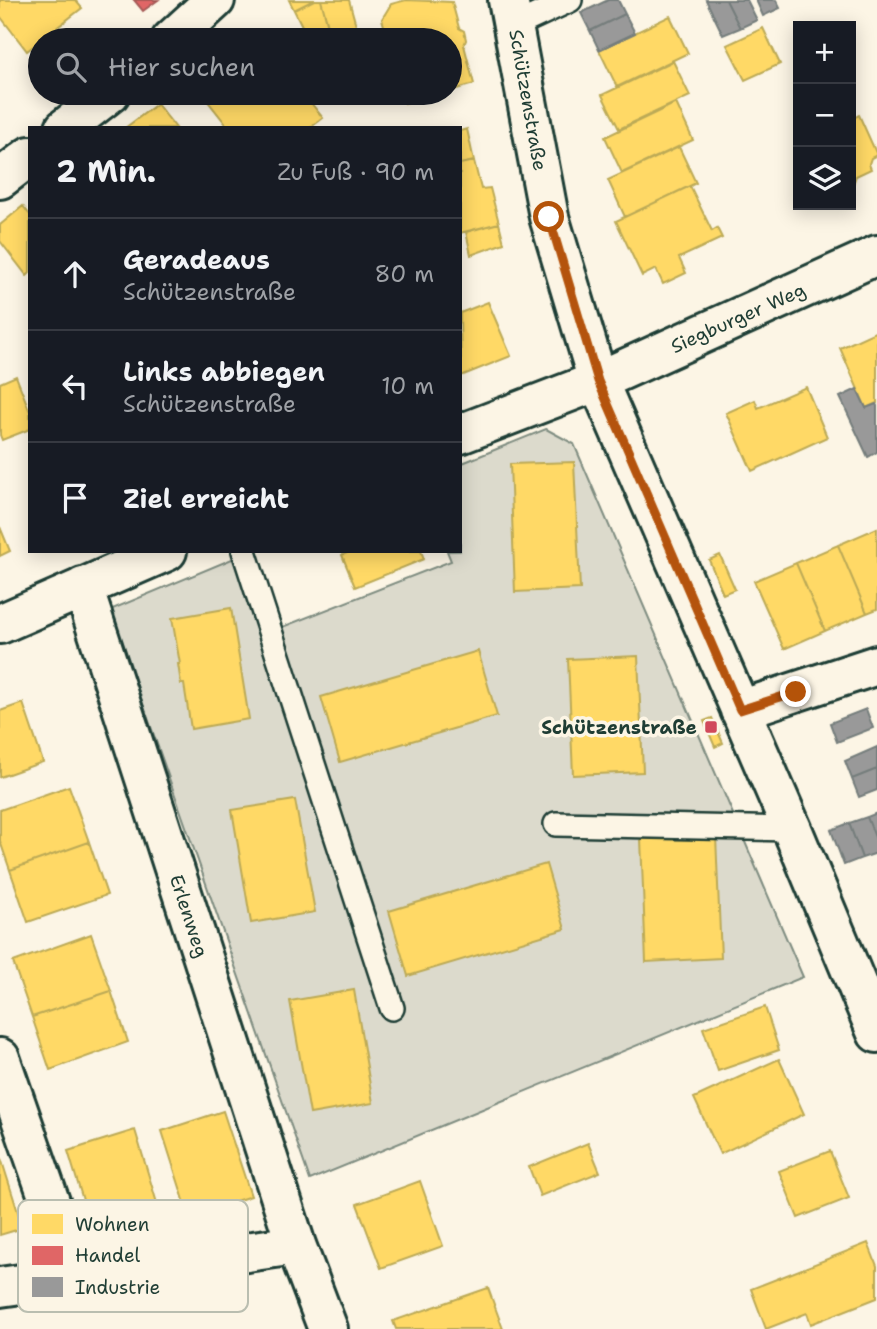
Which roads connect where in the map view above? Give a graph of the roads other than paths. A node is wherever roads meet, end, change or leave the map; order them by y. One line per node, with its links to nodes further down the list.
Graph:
1 (215, 0): 4 (street)
2 (570, 0): 3 (lane)
3 (511, 13): 10 (street, Schützenstraße)
4 (184, 28)
5 (95, 105): 6 (street)
6 (68, 126)
7 (28, 158): 8 (street)
8 (0, 179)
9 (877, 255): 10 (street, Siegburger Weg)
10 (598, 381): 11 (street, Siegburger Weg); 17 (street, Schützenstraße)
11 (462, 434)
12 (162, 553): 14 (street)
13 (245, 553): 20 (lane)
14 (83, 587): 15 (street); 24 (street, Erlenweg)
15 (0, 624)
16 (877, 665): 17 (street)
17 (740, 710): 19 (street, Schützenstraße)
18 (556, 824): 19 (lane)
19 (792, 829): 21 (street, Schützenstraße)
20 (392, 1008)
21 (877, 1033)
22 (0, 1058): 23 (street)
23 (49, 1200)
24 (296, 1245): 25 (street); 28 (street, Erlenweg)
25 (248, 1252)
26 (18, 1285): 27 (street)
27 (0, 1287)
28 (328, 1329)

